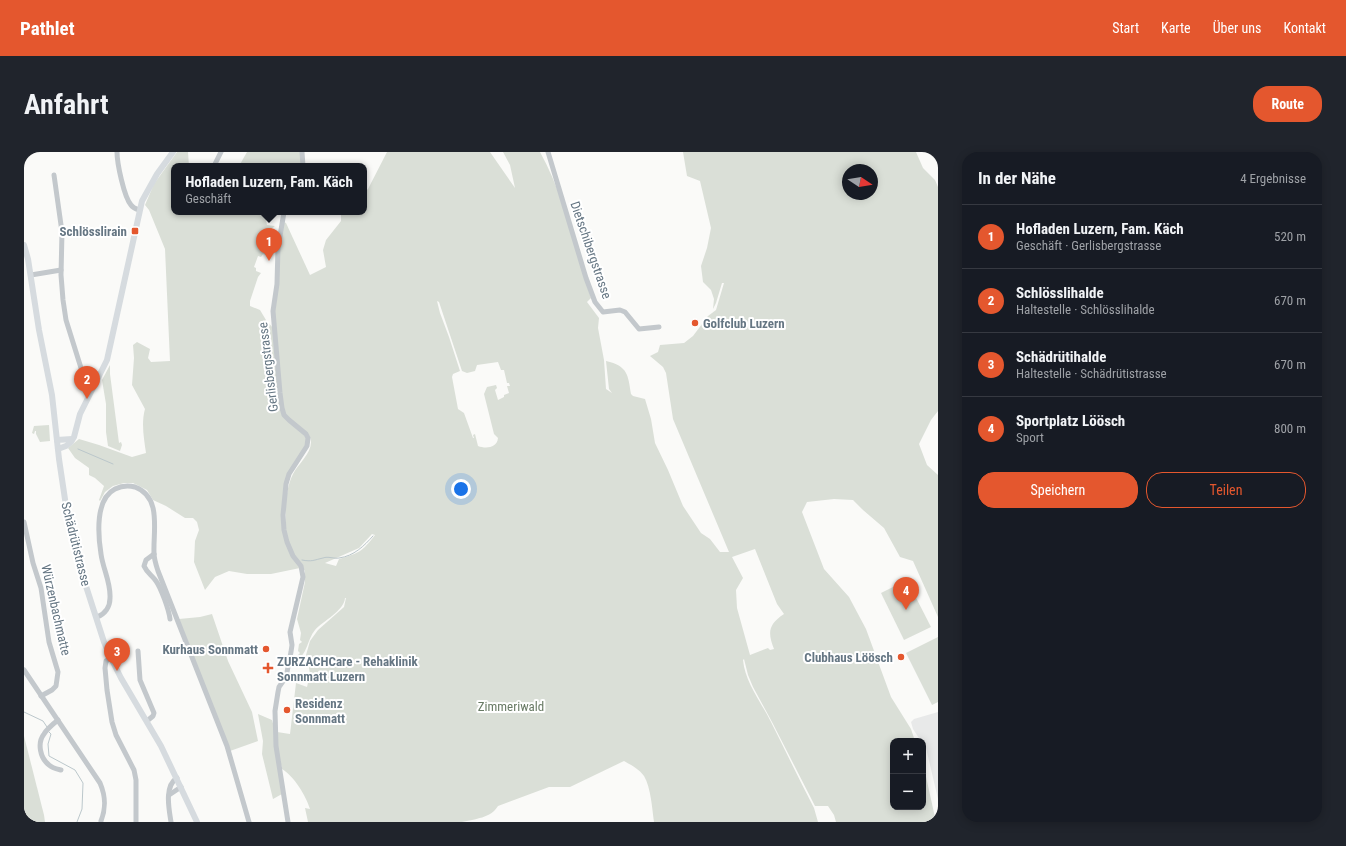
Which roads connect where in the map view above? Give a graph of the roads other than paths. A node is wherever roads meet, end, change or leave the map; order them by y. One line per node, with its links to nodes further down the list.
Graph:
1 (117, 152): 9 (street)
2 (173, 152): 9 (main road)
3 (221, 152): 6 (street)
4 (302, 152): 7 (street)
5 (548, 152): 14 (street, Dietschibergstrasse)
6 (216, 163)
7 (303, 163)
8 (54, 175): 12 (street)
9 (139, 210): 16 (main road)
10 (284, 215): 38 (street, Gerlisbergstrasse)
11 (24, 245): 13 (main road, Schädrütistrasse)
12 (62, 270): 13 (street); 15 (street)
13 (31, 275): 17 (main road, Schädrütistrasse)
14 (659, 327)
15 (86, 384)
16 (72, 439): 17 (main road); 18 (main road)
17 (57, 440): 18 (main road, Schädrütistrasse)
18 (58, 448): 21 (main road, Schädrütistrasse)
19 (24, 522): 26 (street, Würzenbachmatte)
20 (154, 554): 21 (street); 22 (street); 37 (street)
21 (96, 617): 24 (main road, Schädrütistrasse)
22 (170, 619)
23 (138, 651): 28 (street)
24 (111, 658): 28 (main road, Schädrütistrasse); 34 (street)
25 (24, 670): 26 (street)
26 (41, 696): 27 (street)
27 (58, 720): 29 (street); 33 (street)
28 (147, 720): 30 (main road, Schädrütistrasse)
29 (61, 770)
30 (177, 778): 31 (main road, Schädrütistrasse); 32 (street)
31 (181, 787): 32 (street); 36 (main road, Schädrütistrasse)
32 (169, 795): 35 (street)
33 (101, 821)
34 (136, 822)
35 (171, 822)
36 (197, 822)
37 (248, 822)
38 (288, 822)

